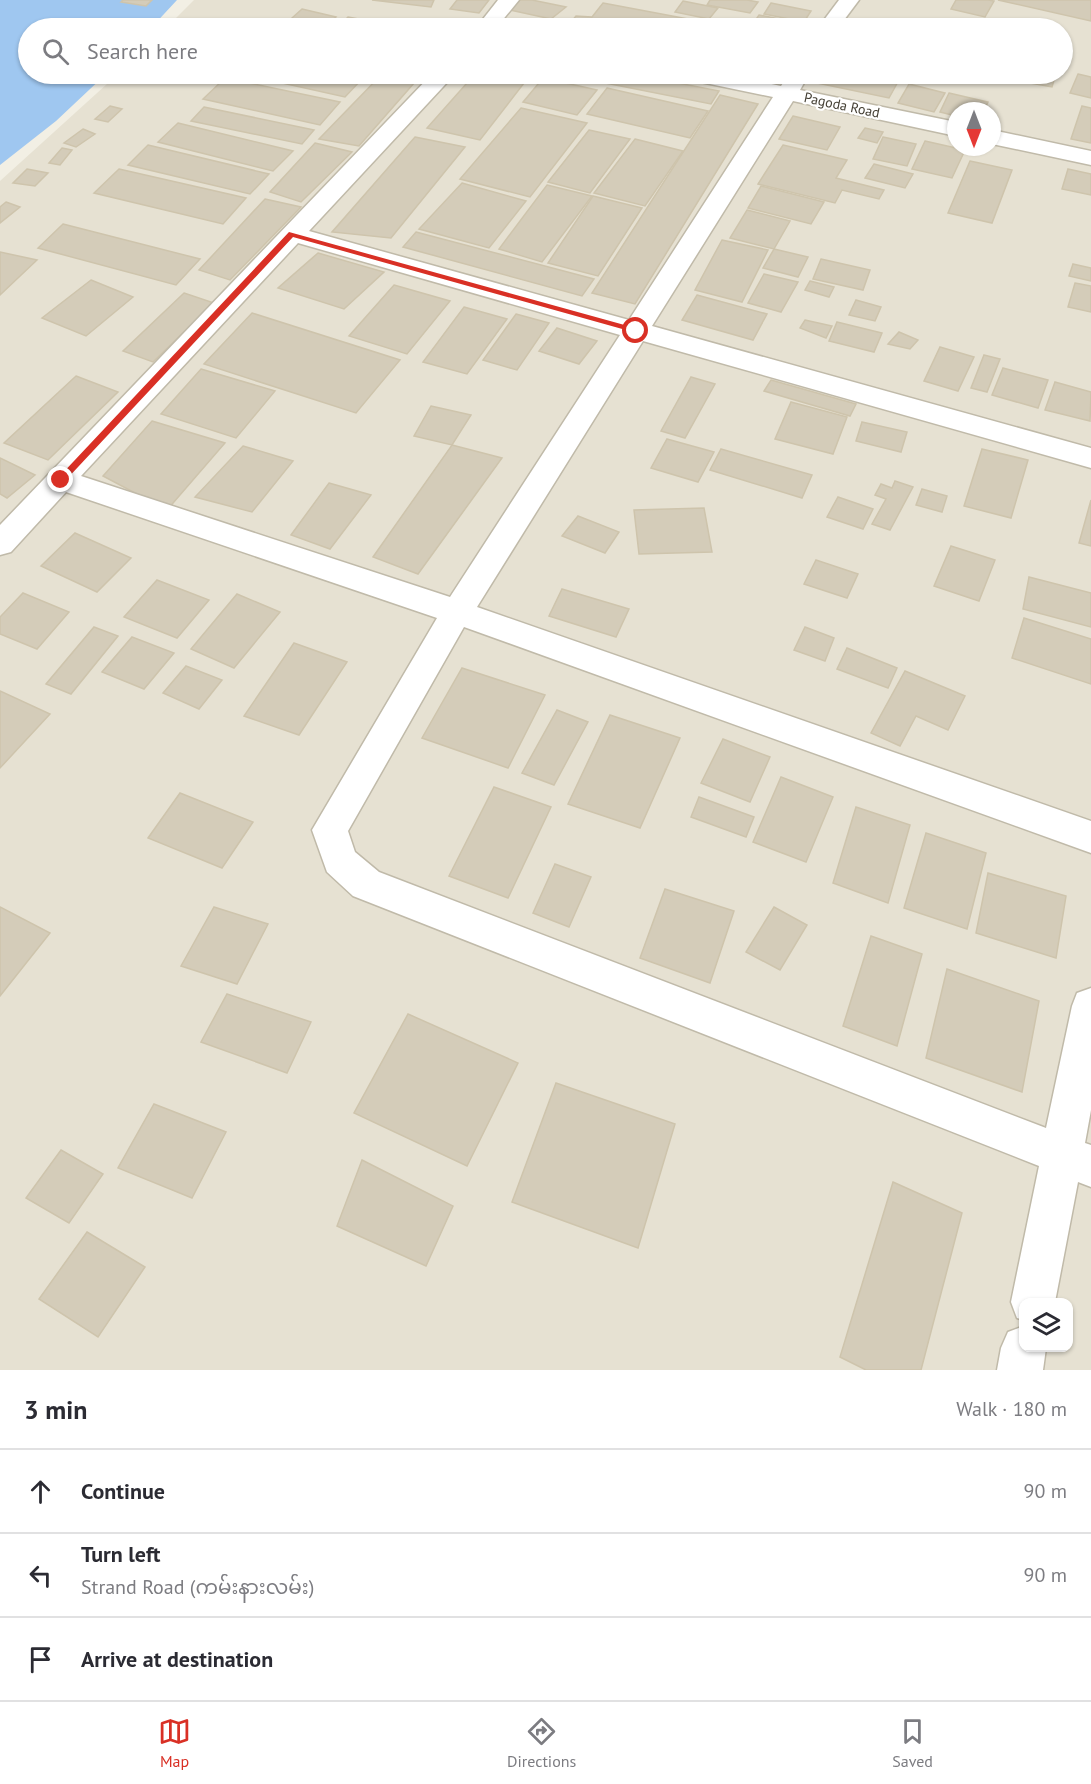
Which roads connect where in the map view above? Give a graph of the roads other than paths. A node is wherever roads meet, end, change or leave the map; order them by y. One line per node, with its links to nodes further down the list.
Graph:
1 (509, 0): 3 (street)
2 (849, 0): 4 (street)
3 (494, 18)
4 (836, 18)
5 (434, 84): 11 (street)
6 (792, 84): 12 (street)
7 (797, 84): 8 (street, Pagoda Road)
8 (947, 126)
9 (1001, 139): 10 (street)
10 (1091, 158)
11 (292, 234): 12 (street); 14 (street)
12 (636, 331): 13 (street); 16 (street)
13 (1091, 458)
14 (61, 480): 15 (street); 16 (street)
15 (0, 544)
16 (457, 612): 17 (street); 19 (street)
17 (1091, 837)
18 (1091, 1006): 19 (street)
19 (1076, 1159): 20 (street)
20 (1034, 1298)
21 (1023, 1352): 22 (street)
22 (1020, 1370)

